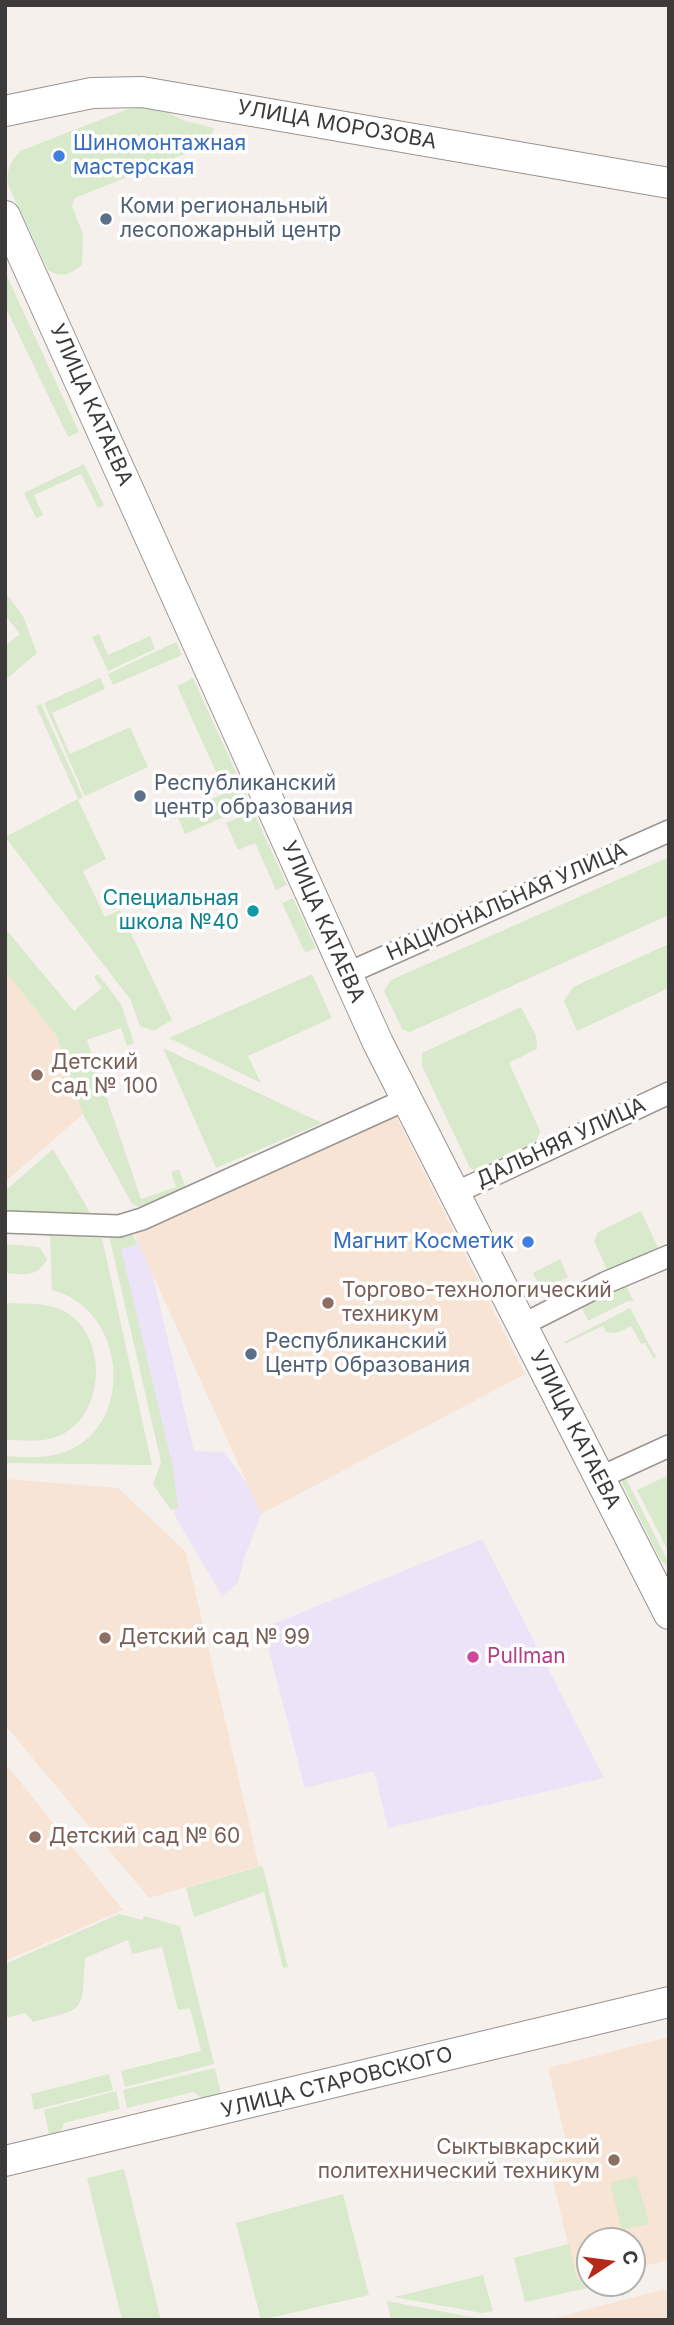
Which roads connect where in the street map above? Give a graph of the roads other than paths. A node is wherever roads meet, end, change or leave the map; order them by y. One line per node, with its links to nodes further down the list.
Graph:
1 (5, 111): 2 (street, УЛИЦА МОРОЗОВА)
2 (669, 183)
3 (5, 216): 5 (street, УЛИЦА КАТАЕВА)
4 (669, 831): 5 (street, НАЦИОНАЛЬНАЯ УЛИЦА)
5 (346, 974): 7 (street, УЛИЦА КАТАЕВА)
6 (669, 1093): 8 (street, ДАЛЬНЯЯ УЛИЦА)
7 (407, 1099): 8 (street, УЛИЦА КАТАЕВА); 9 (street)
8 (452, 1190): 11 (street, УЛИЦА КАТАЕВА)
9 (5, 1222)
10 (669, 1256): 11 (street)
11 (522, 1325): 13 (street, УЛИЦА КАТАЕВА)
12 (669, 1446): 13 (street)
13 (599, 1478): 14 (street, УЛИЦА КАТАЕВА)
14 (669, 1614)
15 (669, 2002): 16 (street, УЛИЦА СТАРОВСКОГО)
16 (5, 2161)

